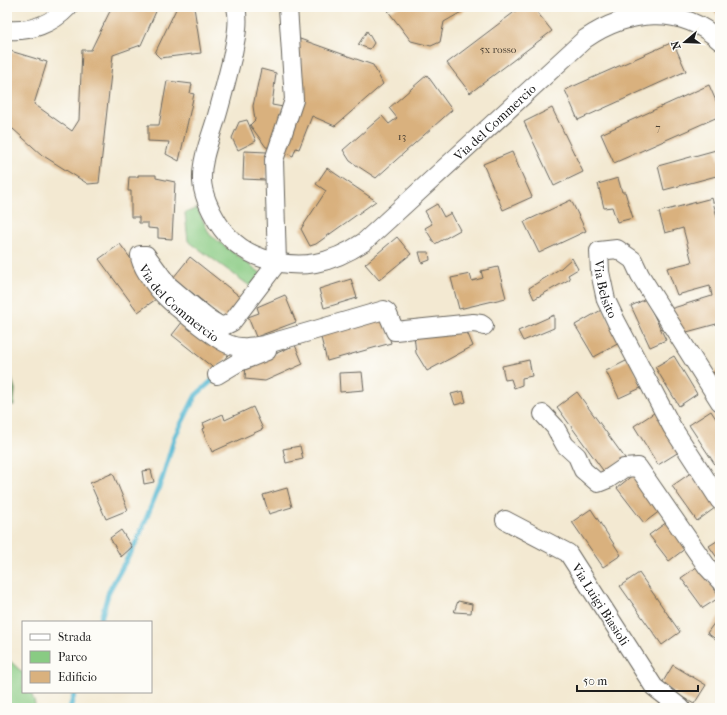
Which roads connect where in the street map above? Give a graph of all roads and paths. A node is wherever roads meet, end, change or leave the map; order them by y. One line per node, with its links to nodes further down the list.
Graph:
1 (68, 7): 4 (street)
2 (236, 7): 6 (street, Via del Commercio)
3 (288, 7): 6 (street)
4 (7, 30)
5 (720, 40): 6 (street, Via del Commercio)
6 (277, 263): 8 (street, Via del Commercio)
7 (484, 326): 8 (street, Via del Commercio)
8 (278, 341): 9 (street, Via del Commercio)
9 (217, 375)
10 (720, 402): 12 (street, Via Belsito)
11 (543, 414): 14 (street)
12 (720, 501)
13 (505, 520): 15 (street, Via Luigi Biasioli)
14 (720, 581)
15 (681, 708)

